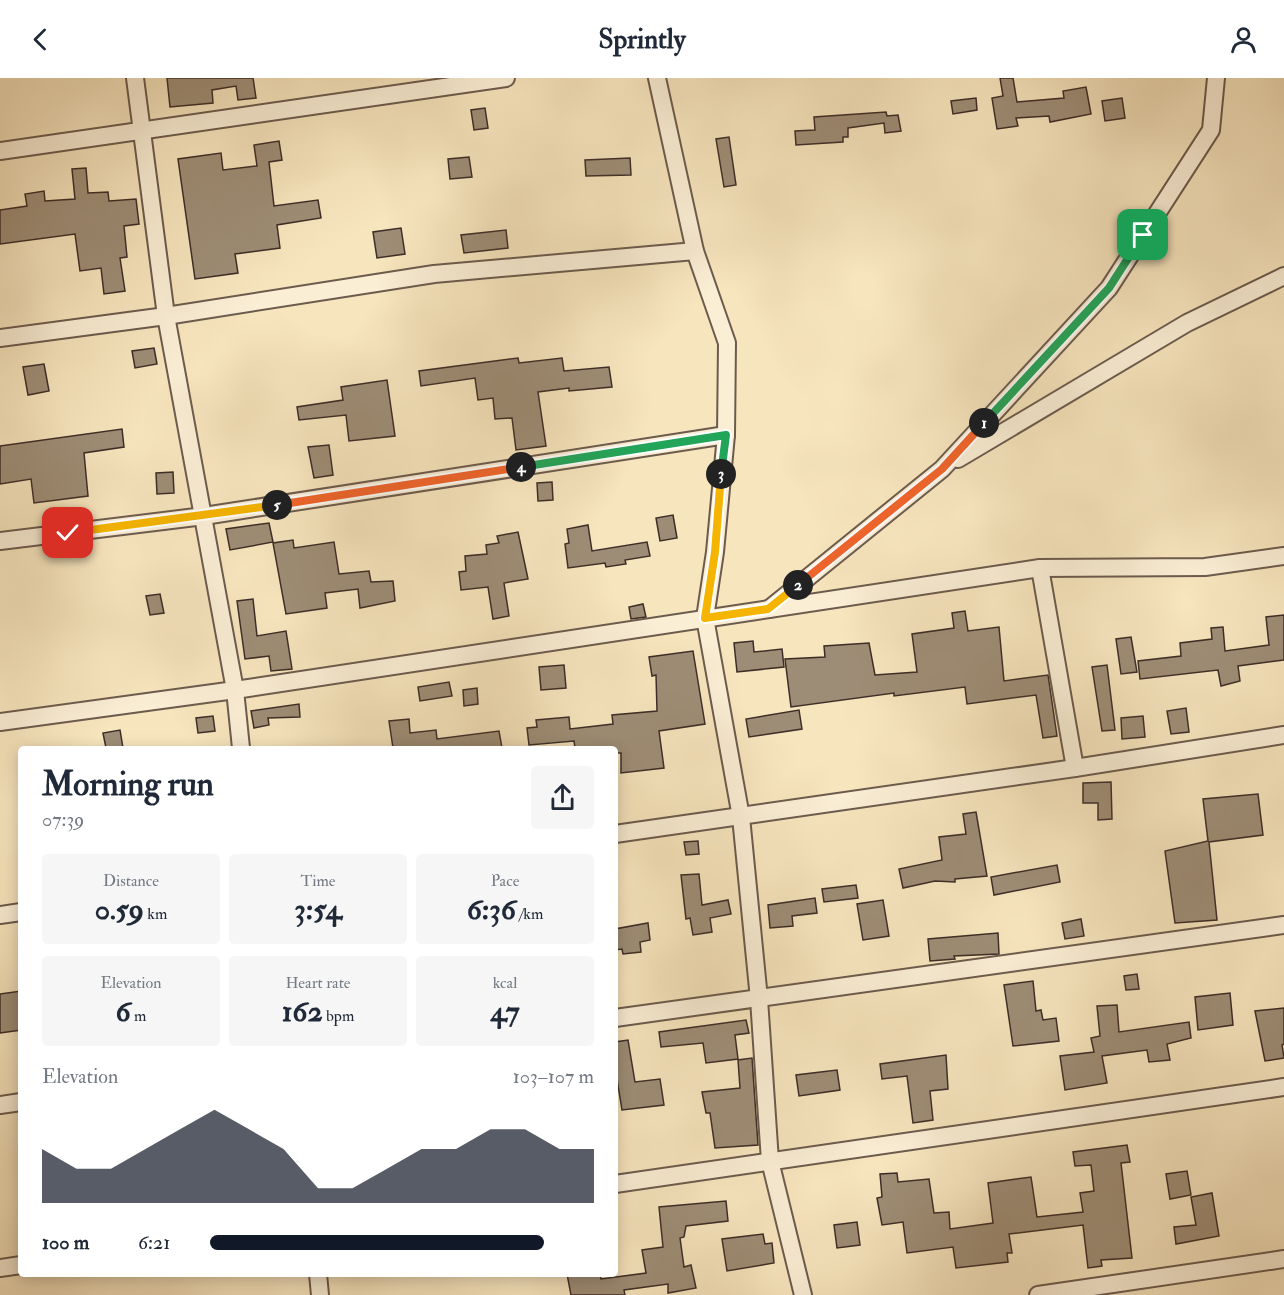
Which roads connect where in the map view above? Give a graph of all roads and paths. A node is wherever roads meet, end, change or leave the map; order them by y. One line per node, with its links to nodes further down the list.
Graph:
1 (135, 78): 5 (street)
2 (506, 78): 5 (street)
3 (657, 78): 7 (street)
4 (1216, 78): 12 (street)
5 (141, 132): 6 (street); 9 (street)
6 (0, 151)
7 (695, 250): 9 (street); 11 (street)
8 (1284, 276): 12 (street)
9 (166, 316): 10 (street); 13 (street)
10 (0, 338)
11 (726, 435): 13 (street); 18 (street)
12 (942, 469): 17 (street)
13 (204, 516): 14 (street); 19 (street)
14 (0, 541)
15 (1284, 556): 16 (street)
16 (1040, 568): 17 (street); 23 (street)
17 (768, 609): 18 (street)
18 (705, 618): 19 (street); 24 (street)
19 (235, 690): 20 (street); 22 (street)
20 (0, 722)
21 (1284, 735): 23 (street)
22 (241, 746)
23 (1075, 768): 24 (street)
24 (741, 817): 25 (street); 29 (street)
25 (618, 834)
26 (18, 912): 27 (street)
27 (0, 915)
28 (1284, 925): 29 (street)
29 (759, 999): 30 (street); 34 (street)
30 (618, 1018)
31 (1284, 1087): 34 (street)
32 (18, 1102): 33 (street)
33 (0, 1105)
34 (770, 1161): 35 (street); 41 (street)
35 (618, 1184)
36 (1284, 1259): 42 (street)
37 (18, 1265): 38 (street)
38 (0, 1268)
39 (318, 1277): 40 (street)
40 (320, 1295)
41 (803, 1295)
42 (1038, 1295)

